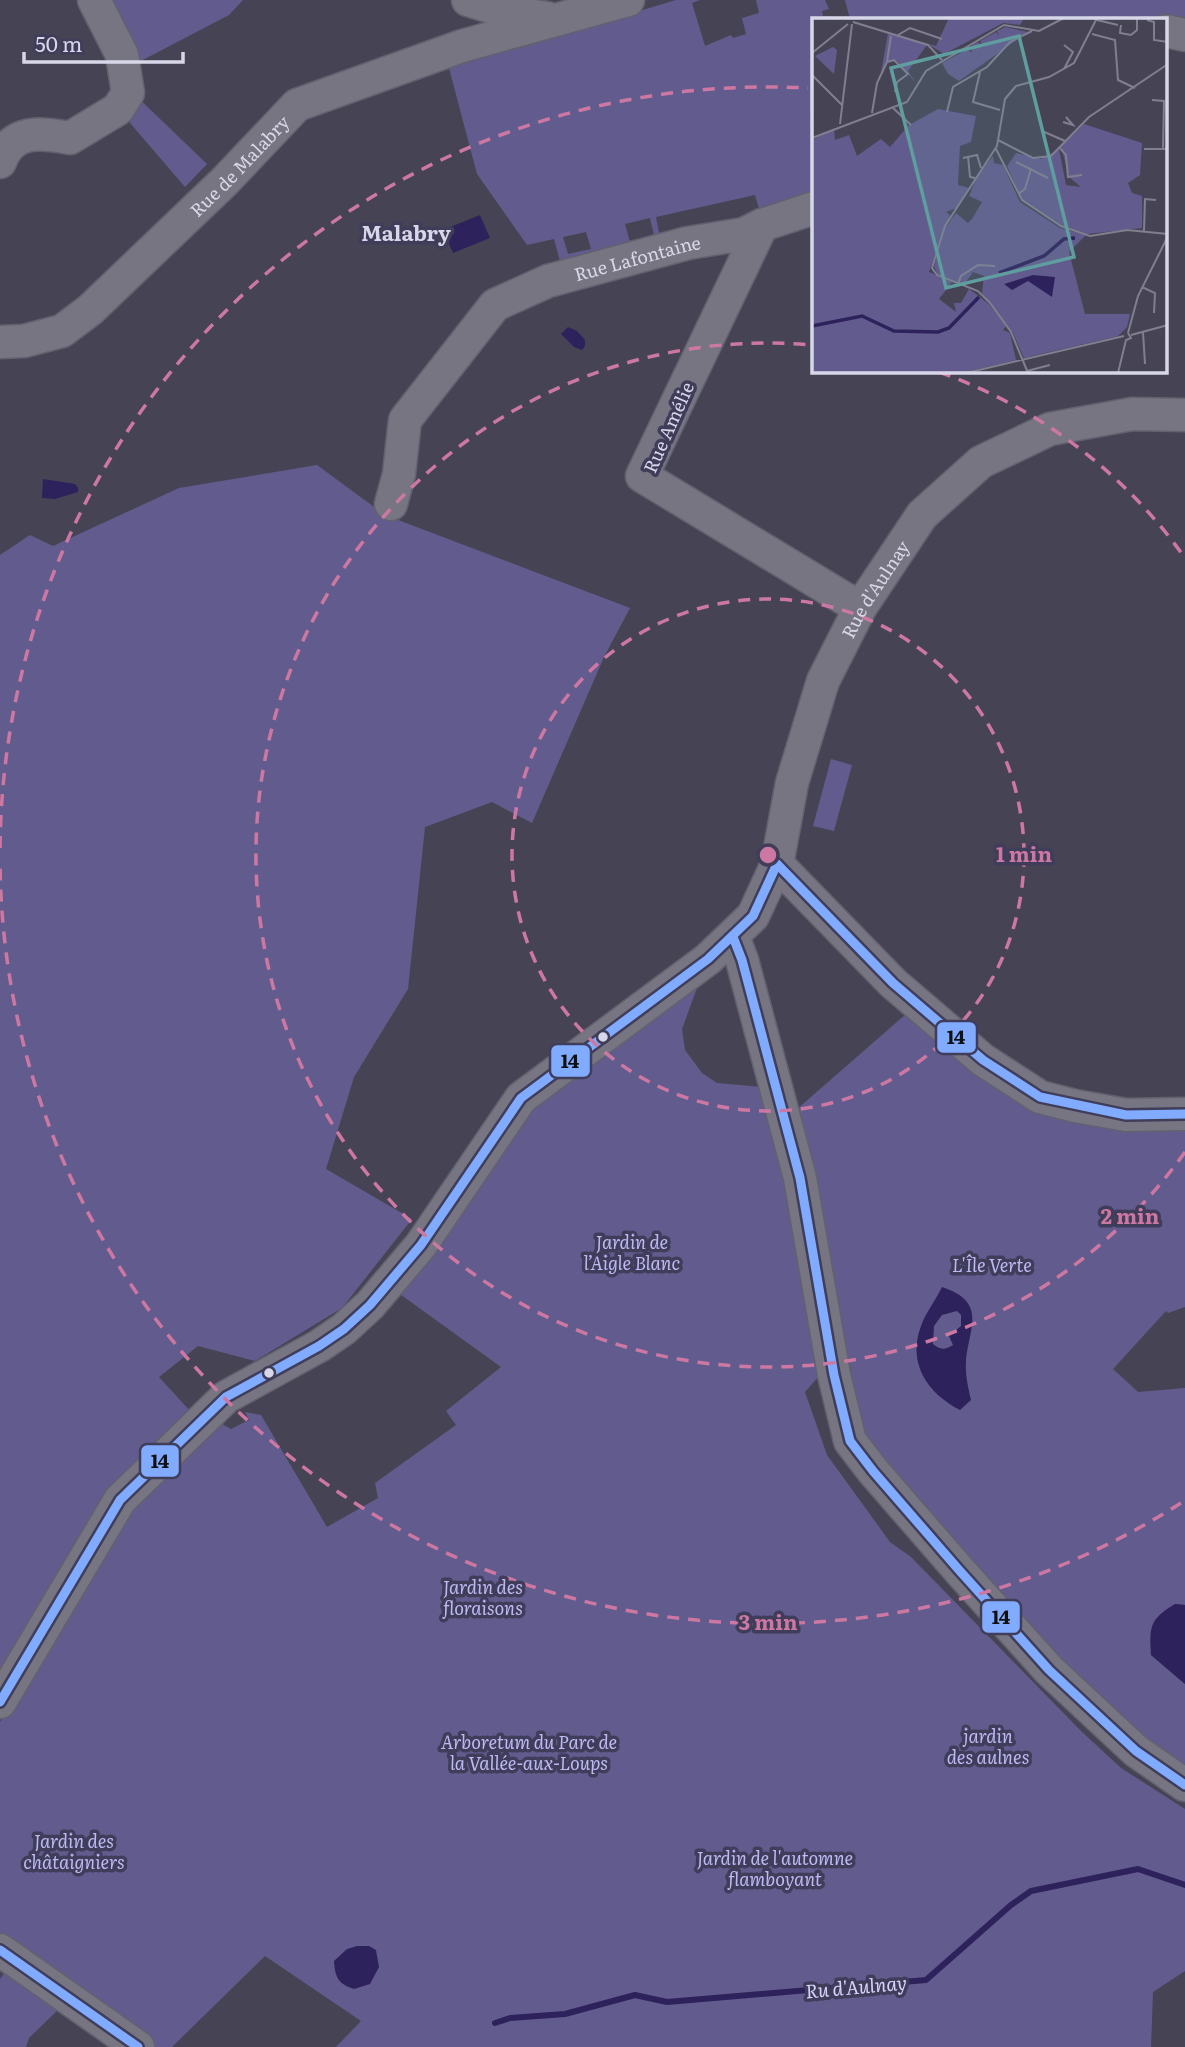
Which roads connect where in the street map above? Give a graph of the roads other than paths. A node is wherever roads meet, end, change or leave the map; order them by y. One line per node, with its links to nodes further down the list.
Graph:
1 (94, 0): 7 (street)
2 (457, 0): 6 (street)
3 (468, 0): 5 (street)
4 (628, 0): 5 (street, Rue de Malabry)
5 (555, 19): 6 (street, Rue de Malabry)
6 (462, 46): 10 (street, Rue de Malabry)
7 (0, 162)
8 (812, 209): 9 (street, Rue Lafontaine)
9 (762, 225): 12 (street, Rue Lafontaine); 13 (street, Rue Amélie)
10 (0, 342)
11 (1185, 415): 13 (street, Rue d'Aulnay)
12 (391, 504)
13 (860, 608): 14 (street, Rue d'Aulnay)
14 (777, 864): 15 (street, Rue d'Aulnay); 16 (street)
15 (733, 937): 17 (street, Rue d'Aulnay); 18 (street)
16 (1185, 1114)
17 (0, 1702)
18 (1185, 1785)
19 (0, 1950): 20 (street)
20 (138, 2047)

